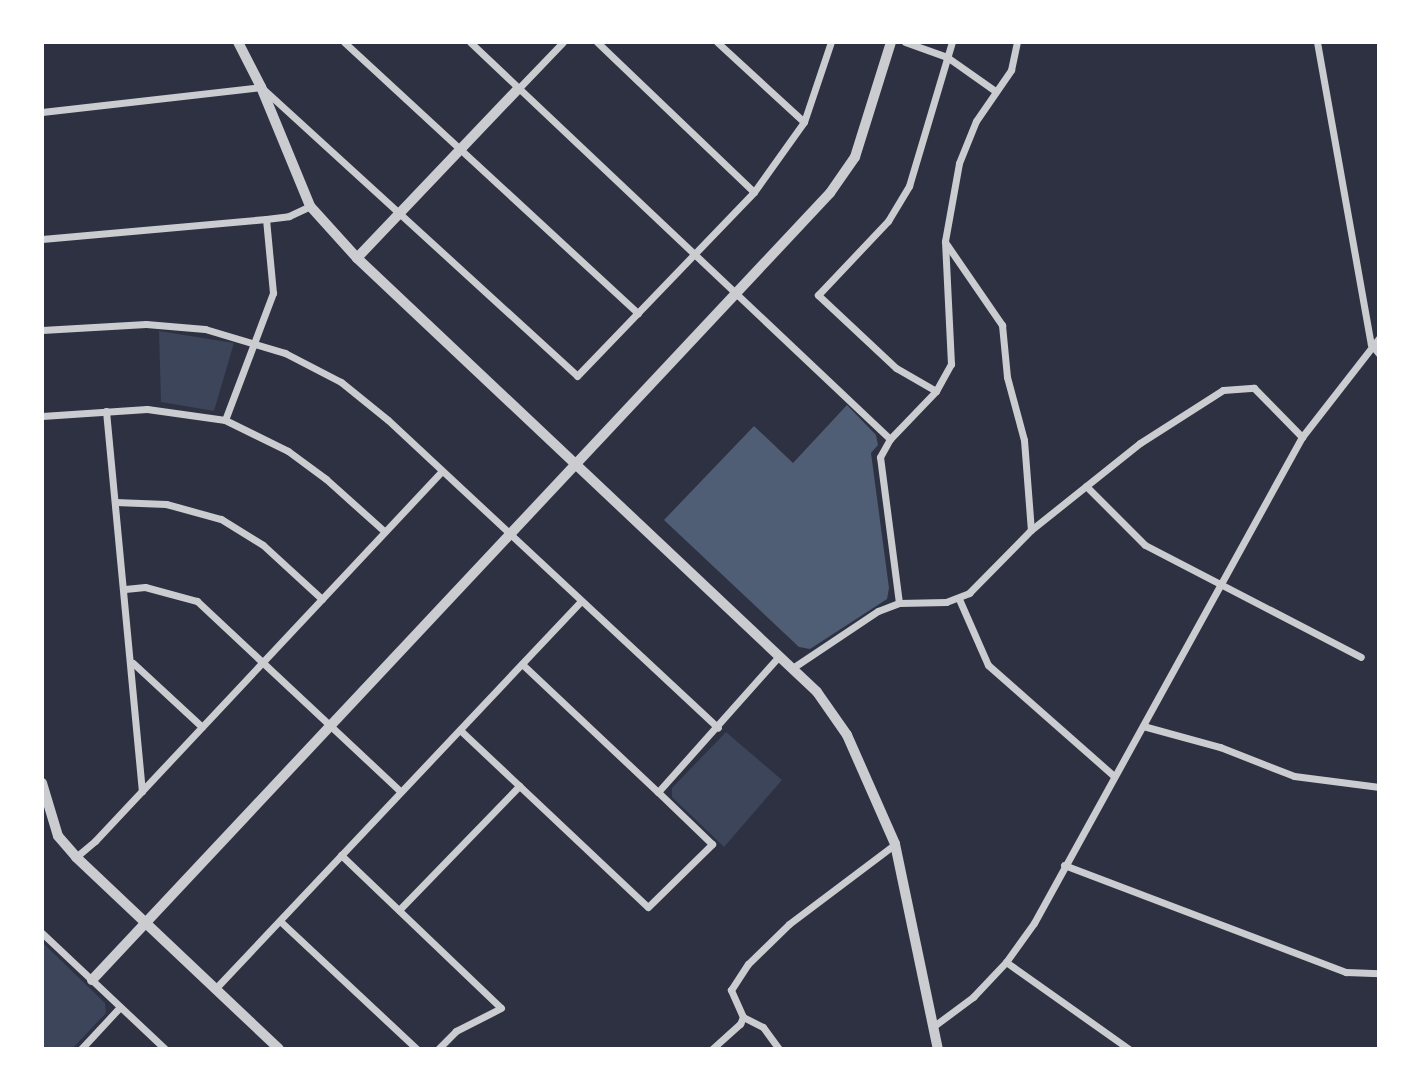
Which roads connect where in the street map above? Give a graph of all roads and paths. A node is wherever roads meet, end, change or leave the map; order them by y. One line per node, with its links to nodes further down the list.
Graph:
1 (237, 42): 14 (street)
2 (344, 42): 19 (street)
3 (470, 42): 15 (street)
4 (563, 42): 15 (street)
5 (597, 42): 20 (street)
6 (717, 42): 18 (street)
7 (831, 42): 18 (street)
8 (891, 42): 28 (street)
9 (905, 42): 13 (street)
10 (952, 42): 13 (street)
11 (1017, 42): 16 (street)
12 (1317, 42): 33 (street)
13 (947, 57): 16 (street); 35 (street)
14 (261, 86): 17 (street); 21 (street); 22 (street)
15 (518, 89): 19 (street); 26 (street)
16 (994, 90): 25 (street)
17 (42, 112)
18 (804, 122): 20 (street)
19 (460, 151): 22 (street); 29 (street)
20 (754, 192): 26 (street)
21 (310, 206): 23 (street); 27 (street)
22 (402, 213): 27 (street); 29 (street)
23 (266, 219): 24 (street); 32 (street)
24 (42, 239)
25 (945, 241): 35 (street); 45 (street)
26 (695, 253): 28 (street); 29 (street)
27 (357, 258): 41 (street)
28 (739, 293): 40 (street); 41 (street)
29 (638, 313)
30 (42, 330): 32 (street)
31 (1379, 338): 33 (street)
32 (251, 341): 38 (street); 42 (street)
33 (1371, 344): 34 (street); 39 (street)
34 (1379, 354)
35 (936, 391): 40 (street)
36 (106, 411): 37 (street); 38 (street); 44 (street)
37 (42, 416)
38 (225, 420): 46 (street)
39 (1302, 438): 43 (street); 48 (street)
40 (890, 439): 53 (street)
41 (577, 463): 47 (street); 54 (street)
42 (442, 471): 46 (street); 47 (street)
43 (1086, 486): 45 (street); 48 (street)
44 (115, 502): 49 (street); 50 (street)
45 (1031, 530): 51 (street)
46 (384, 532): 50 (street)
47 (512, 535): 52 (street); 62 (street)
48 (1224, 583): 55 (street); 60 (street)
49 (125, 589): 56 (street); 57 (street)
50 (322, 599): 57 (street)
51 (959, 599): 53 (street); 65 (street)
52 (581, 601): 58 (street); 63 (street)
53 (899, 603): 59 (street)
54 (780, 655): 59 (street); 63 (street)
55 (1361, 657)
56 (133, 662): 61 (street); 69 (street)
57 (262, 663): 61 (street); 62 (street)
58 (522, 664): 64 (street); 71 (street)
59 (794, 667): 72 (street)
60 (1143, 726): 65 (street); 68 (street)
61 (202, 727): 69 (street)
62 (331, 727): 70 (street); 78 (street)
63 (718, 728): 71 (street)
64 (460, 730): 67 (street); 70 (street)
65 (1114, 776): 75 (street)
66 (42, 783): 74 (street)
67 (519, 786): 71 (street); 76 (street)
68 (1379, 787)
69 (142, 791): 74 (street)
70 (400, 791): 73 (street)
71 (659, 792)
72 (895, 844): 85 (street); 86 (street)
73 (341, 855): 76 (street); 77 (street)
74 (76, 857): 78 (street)
75 (1064, 865): 80 (street); 81 (street)
76 (399, 910): 91 (street)
77 (279, 921): 83 (street); 90 (street)
78 (145, 925): 82 (street); 83 (street)
79 (42, 933): 82 (street)
80 (1006, 962): 86 (street); 95 (street)
81 (1379, 974)
82 (92, 980): 84 (street)
83 (215, 989): 89 (street)
84 (120, 1007): 87 (street); 88 (street)
85 (743, 1017): 92 (street); 93 (street)
86 (934, 1026): 94 (street)
87 (81, 1049)
88 (165, 1049)
89 (279, 1049)
90 (417, 1049)
91 (438, 1049)
92 (712, 1049)
93 (779, 1049)
94 (937, 1049)
95 (1129, 1049)

